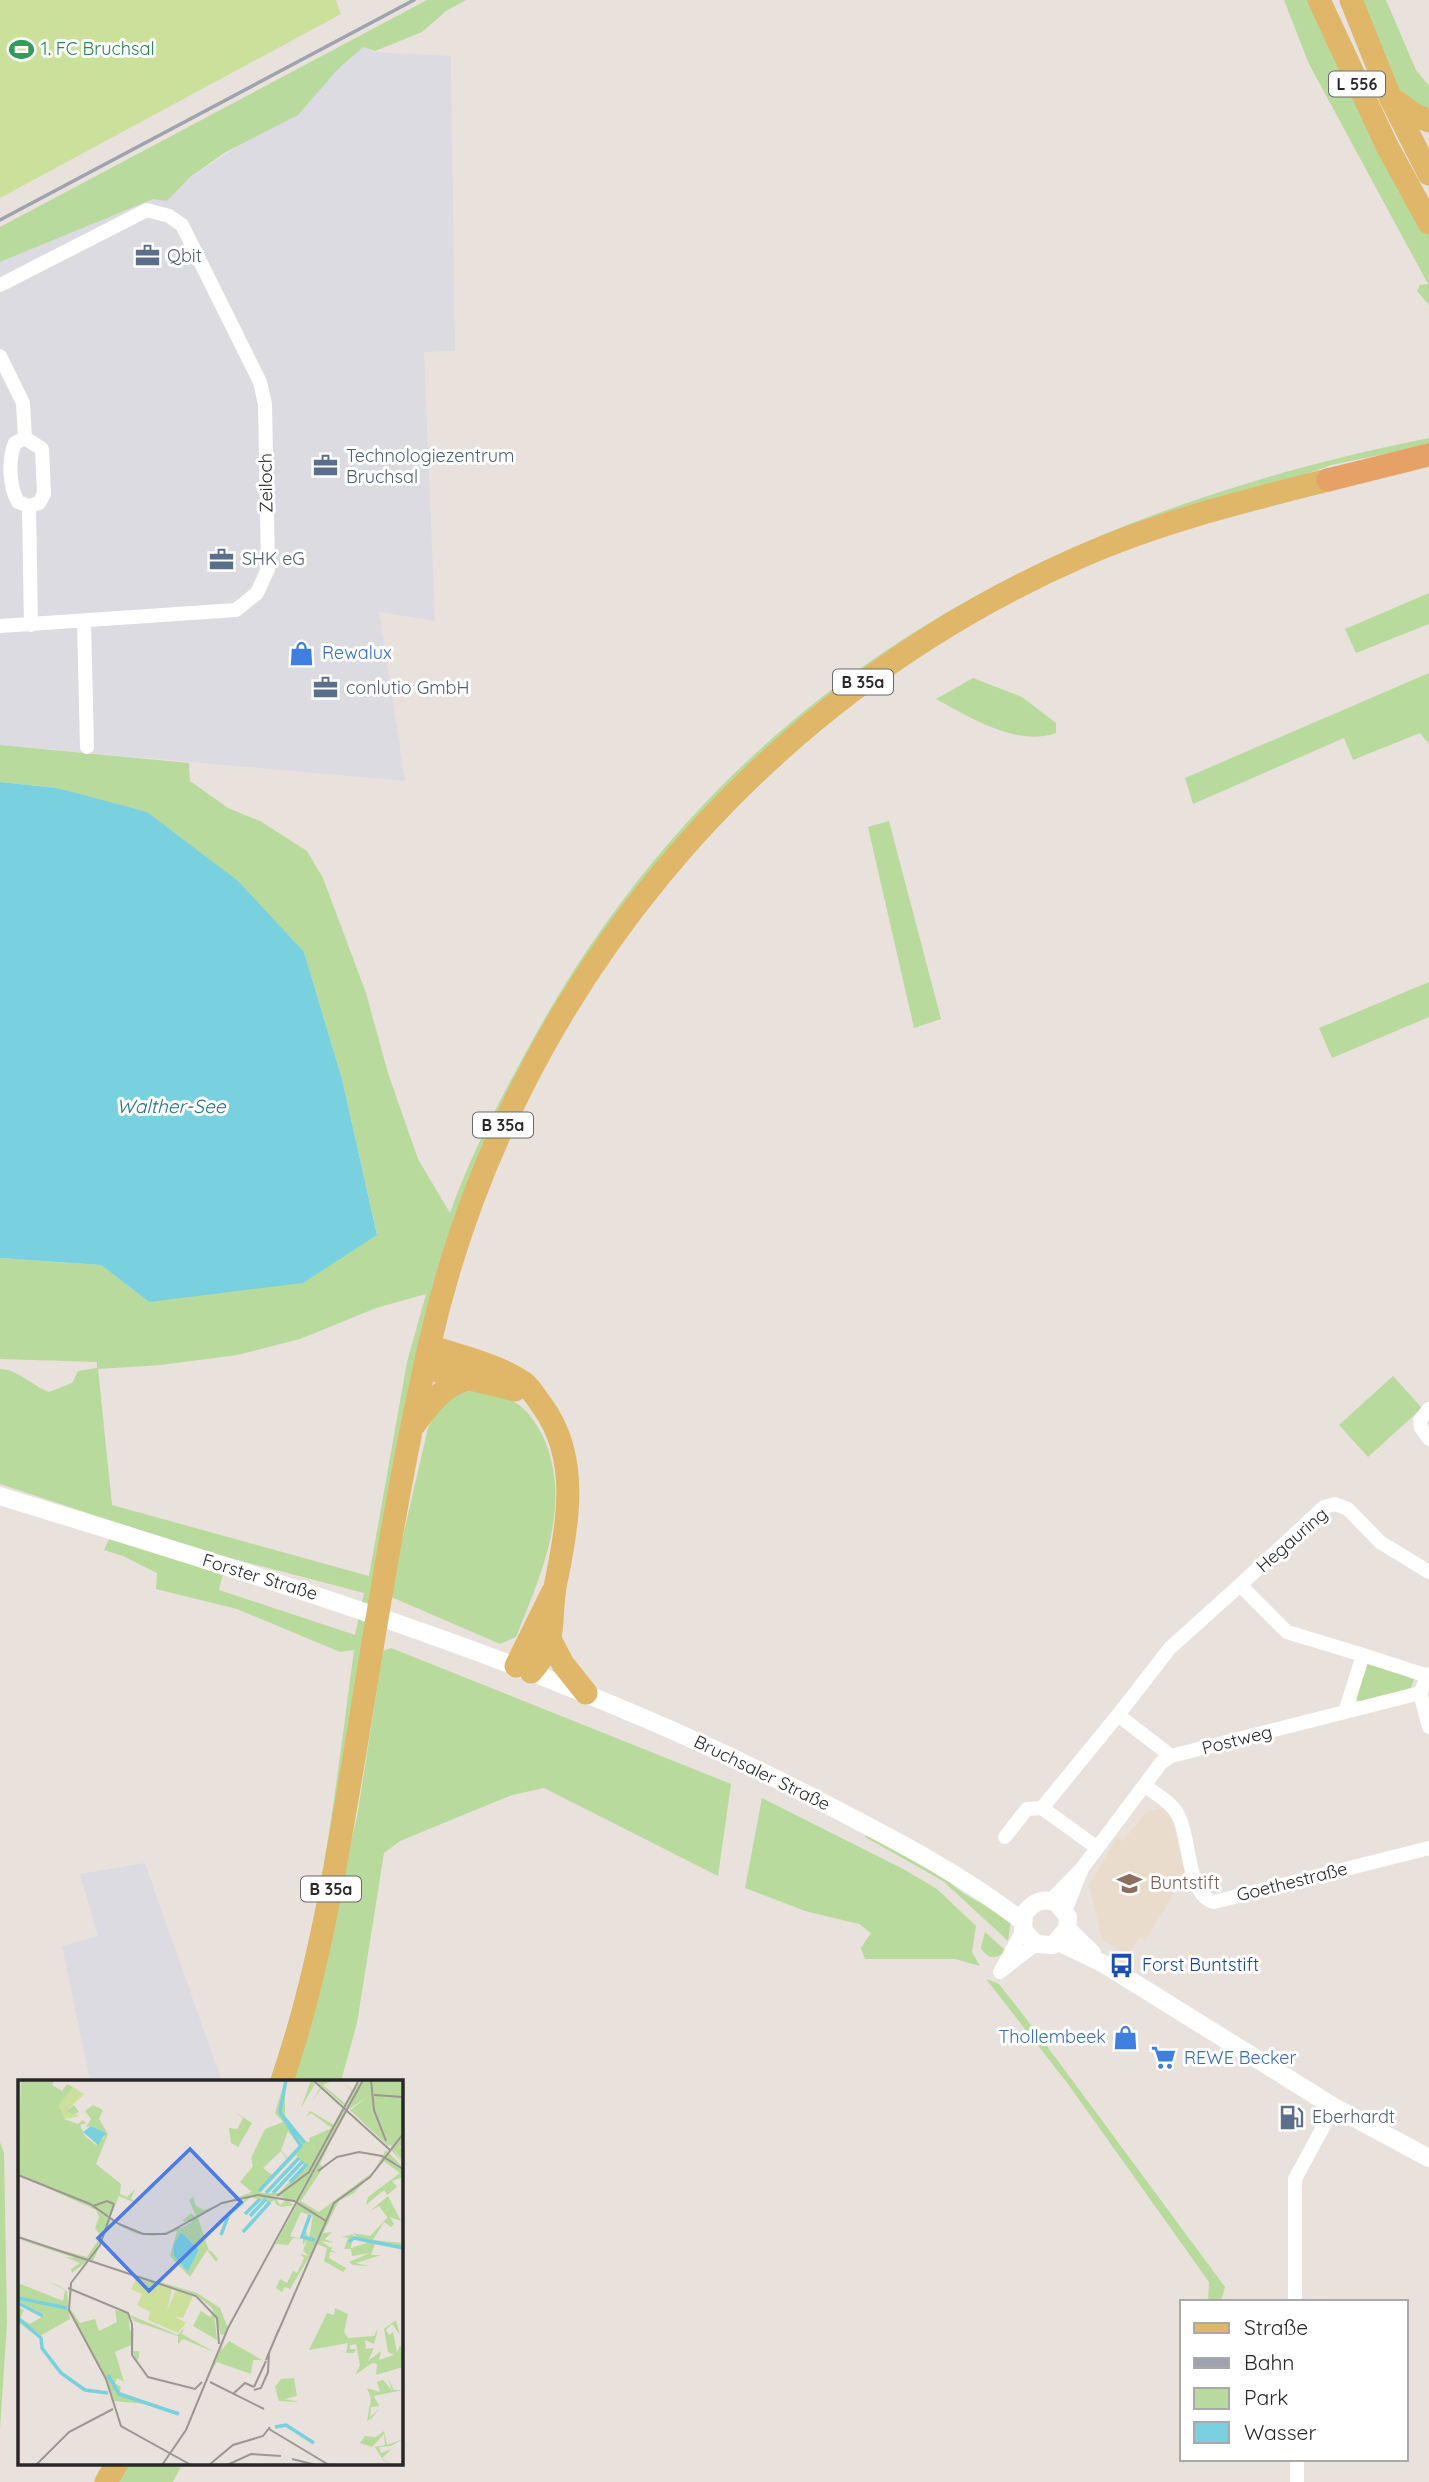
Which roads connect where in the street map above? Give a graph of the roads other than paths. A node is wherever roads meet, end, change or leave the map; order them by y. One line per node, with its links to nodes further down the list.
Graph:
1 (1319, 0): 5 (main road, L 556)
2 (1351, 0): 3 (main road, L 556)
3 (1390, 97): 4 (main road); 5 (main road, L 556)
4 (1429, 121)
5 (1416, 156): 6 (main road, L 556)
6 (1429, 223)
7 (0, 285): 14 (street, Zeiloch)
8 (0, 356): 9 (street)
9 (25, 438): 13 (street); 13 (street)
10 (1429, 455): 12 (highway, B 35a)
11 (1429, 467): 12 (highway, B 35a)
12 (1328, 480): 18 (main road, B 35a)
13 (29, 506): 15 (street)
14 (84, 621): 15 (street, Zeiloch); 17 (street)
15 (31, 625): 16 (street, Zeiloch)
16 (0, 626)
17 (87, 747)
18 (427, 1354): 19 (main road); 20 (main road); 22 (main road, B 35a)
19 (468, 1379): 20 (main road); 22 (main road)
20 (540, 1402): 27 (main road)
21 (1429, 1409): 23 (street)
22 (411, 1429): 46 (main road, B 35a)
23 (1429, 1439)
24 (0, 1496): 30 (street, Forster Straße)
25 (1429, 1572): 26 (street, Hegauring)
26 (1240, 1585): 29 (street, Hegauring); 35 (street)
27 (554, 1590): 28 (main road); 30 (main road)
28 (551, 1641): 30 (main road); 32 (main road)
29 (1363, 1655): 31 (street, Hegauring); 34 (street)
30 (524, 1669): 32 (street, Bruchsaler Straße)
31 (1429, 1675): 33 (street)
32 (586, 1693): 43 (street, Bruchsaler Straße)
33 (1420, 1693): 34 (street, Postweg); 36 (street)
34 (1345, 1712): 37 (street, Postweg)
35 (1118, 1715): 37 (street); 39 (street)
36 (1429, 1727)
37 (1171, 1756): 38 (street)
38 (1145, 1786): 41 (street); 42 (street, Goethestraße)
39 (1042, 1808): 40 (street); 41 (street)
40 (1005, 1837)
41 (1096, 1847): 44 (street)
42 (1429, 1847)
43 (1025, 1919): 44 (street); 45 (street, Bruchsaler Straße); 45 (street)
44 (1060, 1921): 45 (street); 47 (street)
45 (1036, 1944)
46 (282, 2080)
47 (1334, 2107): 48 (street); 49 (street)
48 (1429, 2158)
49 (1295, 2300)
50 (1297, 2461): 53 (street)
51 (116, 2464): 52 (main road)
52 (106, 2482)
53 (1297, 2482)

